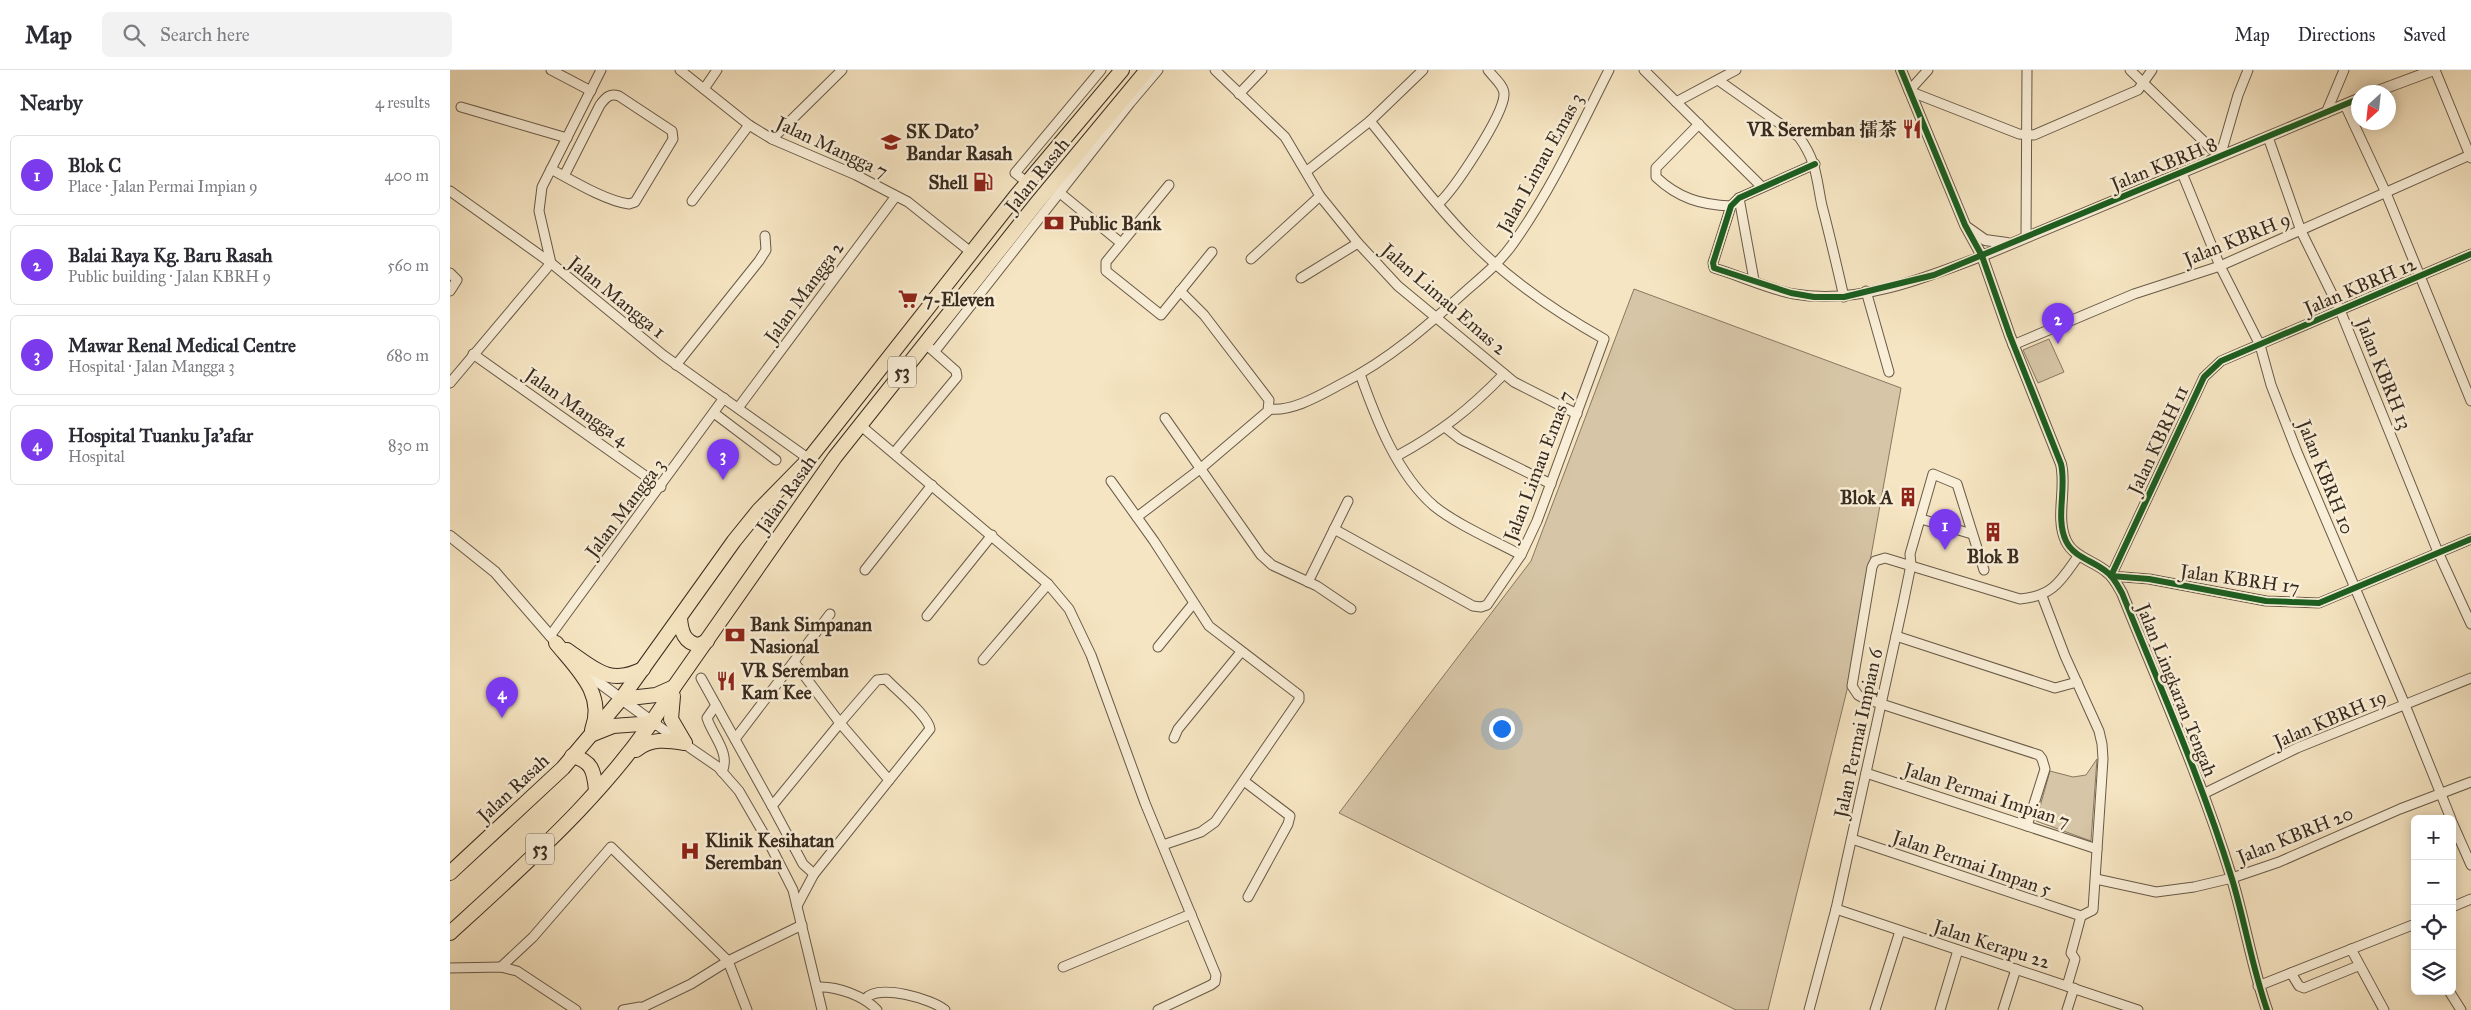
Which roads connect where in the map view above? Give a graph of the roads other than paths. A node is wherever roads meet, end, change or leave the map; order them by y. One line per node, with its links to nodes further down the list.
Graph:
1 (550, 70): 30 (street)
2 (602, 70): 30 (street, Jalan Mangga 1)
3 (680, 70): 28 (street, Jalan Mangga 7)
4 (717, 70): 28 (street)
5 (842, 70): 46 (street)
6 (1101, 70): 41 (street)
7 (1122, 70): 43 (highway, Jalan Rasah / 53)
8 (1148, 70): 93 (highway, Jalan Rasah / 53)
9 (1158, 70): 58 (street)
10 (1216, 70): 31 (street, Jalan Limau Emas 2)
11 (1262, 70): 31 (street)
12 (1423, 70): 38 (street)
13 (1488, 70): 64 (street)
14 (1609, 70): 79 (street, Jalan Limau Emas 3)
15 (1644, 70): 32 (street)
16 (1736, 70): 25 (street)
17 (1901, 70): 29 (street, Jalan Lingkaran Tengah)
18 (1928, 70): 29 (street)
19 (2027, 70): 42 (street)
20 (2130, 70): 26 (street)
21 (2152, 70): 26 (street)
22 (2248, 70): 48 (street)
23 (2344, 70): 37 (street)
24 (2435, 70): 27 (street); 47 (street)
25 (1718, 80): 32 (street); 49 (street)
26 (2144, 84): 42 (street); 48 (street)
27 (2394, 85)
28 (704, 89): 40 (street, Jalan Mangga 7)
29 (1909, 91): 42 (street); 66 (street, Jalan Lingkaran Tengah)
30 (589, 94): 34 (street); 45 (street, Jalan Mangga 1)
31 (1239, 94): 51 (street, Jalan Limau Emas 2)
32 (1676, 102): 39 (street)
33 (2351, 102): 35 (street, Jalan KBRH 8)
34 (600, 105): 53 (street); 53 (street)
35 (2345, 105): 37 (street, Jalan KBRH 8); 59 (street)
36 (461, 108): 45 (street)
37 (2326, 113): 44 (street, Jalan KBRH 8)
38 (1370, 121): 51 (street); 64 (street)
39 (1699, 124): 56 (street); 65 (street)
40 (749, 125): 46 (street, Jalan Mangga 7); 63 (street)
41 (1054, 125): 43 (street); 54 (street)
42 (2028, 134): 69 (street)
43 (1066, 135): 54 (highway, Jalan Rasah / 53)
44 (2268, 137): 48 (street, Jalan KBRH 8); 67 (street, Jalan KBRH 13)
45 (567, 138): 50 (street, Jalan Mangga 1)
46 (772, 139): 60 (street, Jalan Mangga 7)
47 (2470, 156): 59 (street, Jalan KBRH 9)
48 (2220, 157): 52 (street, Jalan KBRH 8)
49 (1815, 164): 56 (street); 88 (street)
50 (551, 169): 53 (street); 78 (street, Jalan Mangga 1)
51 (1308, 171): 61 (street, Jalan Limau Emas 2)
52 (2182, 173): 69 (street, Jalan KBRH 8); 80 (street, Jalan KBRH 10)
53 (564, 176)
54 (1028, 183): 74 (highway, Jalan Rasah / 53)
55 (1169, 185): 70 (street)
56 (1762, 186): 62 (street)
57 (450, 191): 78 (street)
58 (1060, 193): 70 (street); 93 (street)
59 (2386, 193): 67 (street, Jalan KBRH 9); 82 (street)
60 (896, 196): 74 (street, Jalan Mangga 7); 102 (street, Jalan Mangga 2)
61 (1320, 196): 71 (street, Jalan Limau Emas 2); 77 (street)
62 (1739, 198): 65 (street); 84 (street)
63 (692, 200)
64 (1438, 204): 79 (street)
65 (1731, 206): 84 (street)
66 (1965, 225): 72 (street); 76 (street, Jalan Lingkaran Tengah)
67 (2301, 231): 80 (street, Jalan KBRH 9); 89 (street, Jalan KBRH 13)
68 (765, 236): 95 (street)
69 (2026, 237): 72 (street, Jalan KBRH 8)
70 (1121, 243): 86 (street)
71 (1358, 243): 83 (street); 90 (street, Jalan Limau Emas 2)
72 (2010, 243): 76 (street, Jalan KBRH 8)
73 (1212, 252): 86 (street)
74 (972, 253): 111 (highway, Jalan Rasah / 53)
75 (2471, 254): 82 (street, Jalan KBRH 12)
76 (1982, 256): 87 (street); 92 (street, Jalan Lingkaran Tengah)
77 (1251, 259)
78 (551, 263): 94 (street); 95 (street, Jalan Mangga 1)
79 (1497, 264): 90 (street, Jalan Limau Emas 3); 105 (street, Jalan Limau Emas 7)
80 (2220, 266): 91 (street, Jalan KBRH 10); 92 (street, Jalan KBRH 9)
81 (450, 272): 85 (street)
82 (2421, 276): 89 (street, Jalan KBRH 12); 101 (street)
83 (1301, 278)
84 (1754, 280): 88 (street)
85 (450, 291)
86 (1180, 291): 103 (street)
87 (1866, 291): 88 (street); 96 (street)
88 (1844, 297)
89 (2340, 310): 91 (street, Jalan KBRH 12); 126 (street, Jalan KBRH 13)
90 (1437, 319): 97 (street, Jalan Limau Emas 3); 98 (street, Jalan Limau Emas 2)
91 (2260, 344): 132 (street, Jalan KBRH 11); 135 (street, Jalan KBRH 10)
92 (2013, 345): 128 (street, Jalan Lingkaran Tengah)
93 (930, 347): 107 (highway, Jalan Rasah / 53); 109 (street)
94 (473, 354): 99 (street); 117 (street, Jalan Mangga 4)
95 (676, 365): 100 (street, Jalan Mangga 1)
96 (1889, 372)
97 (1360, 374): 103 (street, Jalan Limau Emas 3); 110 (street)
98 (1504, 374): 105 (street, Jalan Limau Emas 2); 108 (street)
99 (450, 383)
100 (724, 398): 102 (street, Jalan Mangga 1); 104 (street, Jalan Mangga 3)
101 (2471, 401)
102 (738, 408): 111 (street, Jalan Mangga 1)
103 (1269, 409): 113 (street)
104 (714, 413): 112 (street); 117 (street, Jalan Mangga 3)
105 (1576, 414): 115 (street, Jalan Limau Emas 7)
106 (1166, 418): 113 (street)
107 (860, 425): 109 (street); 145 (highway, Jalan Rasah / 53)
108 (1446, 428): 110 (street); 115 (street)
109 (894, 452): 116 (street)
110 (1397, 456): 127 (street)
111 (808, 459): 141 (highway, Jalan Rasah / 53)
112 (776, 460)
113 (1200, 469): 119 (street); 133 (street)
114 (1111, 481): 119 (street)
115 (1551, 484): 127 (street, Jalan Limau Emas 7)
116 (932, 485): 123 (street); 130 (street)
117 (661, 487): 144 (street, Jalan Mangga 3)
118 (1348, 501): 121 (street)
119 (1137, 517): 137 (street)
120 (1921, 519): 122 (street); 122 (street, Jalan Permai Impian 6); 129 (street, Jalan Permai Impian 6)
121 (1334, 528): 127 (street, Jalan Limau Emas 7); 133 (street)
122 (1972, 534): 131 (street)
123 (992, 535): 134 (street); 140 (street)
124 (450, 536): 144 (street)
125 (2471, 539): 126 (street, Jalan KBRH 17)
126 (2438, 552): 135 (street, Jalan KBRH 17); 142 (street, Jalan KBRH 13)
127 (1521, 555)
128 (2079, 555): 132 (street, Jalan Lingkaran Tengah); 136 (street)
129 (1911, 565): 136 (street); 143 (street, Jalan Permai Impian 6); 156 (street)
130 (865, 570)
131 (1984, 570)
132 (2111, 576): 135 (street, Jalan KBRH 17); 173 (street, Jalan Lingkaran Tengah)
133 (1308, 582): 138 (street)
134 (1048, 584): 148 (street); 180 (street)
135 (2354, 588): 158 (street, Jalan KBRH 10)
136 (2042, 596): 153 (street)
137 (1193, 604): 146 (street); 147 (street)
138 (1351, 609)
139 (830, 614): 149 (street)
140 (927, 616)
141 (680, 618): 145 (highway); 150 (highway, Jalan Rasah / 53)
142 (2471, 624)
143 (1896, 636): 153 (street); 156 (street, Jalan Permai Impian 6)
144 (553, 639): 150 (highway); 155 (street); 161 (highway)
145 (707, 641): 154 (highway, Jalan Rasah / 53)
146 (1158, 647)
147 (1241, 652): 162 (street); 170 (street)
148 (984, 660)
149 (794, 662): 160 (street); 163 (street)
150 (644, 668): 155 (highway, Jalan Rasah / 53)
151 (701, 678): 157 (street)
152 (2471, 678): 158 (street, Jalan KBRH 19)
153 (2077, 682): 181 (street)
154 (674, 688): 155 (highway); 159 (highway, Jalan Rasah / 53); 164 (highway)
155 (621, 699): 159 (street); 161 (highway, Jalan Rasah / 53)
156 (1881, 704): 168 (street, Jalan Permai Impian 6); 177 (street)
157 (716, 705): 163 (street); 167 (street)
158 (2406, 705): 173 (street, Jalan KBRH 19); 174 (street, Jalan KBRH 10)
159 (654, 723): 161 (highway); 164 (street); 166 (highway, Jalan Rasah / 53)
160 (840, 723): 169 (street); 169 (street); 175 (street)
161 (590, 735): 165 (highway, Jalan Rasah / 53)
162 (1174, 738)
163 (735, 739): 175 (street)
164 (685, 743): 166 (highway); 167 (street)
165 (572, 756): 172 (highway); 183 (highway, Jalan Rasah / 53)
166 (624, 760): 172 (highway, Jalan Rasah / 53)
167 (722, 772): 190 (street)
168 (1866, 773): 177 (street, Jalan Permai Impian 7); 179 (street, Jalan Permai Impian 6)
169 (889, 780): 184 (street)
170 (1244, 782): 180 (street); 187 (street)
171 (2471, 782): 174 (street, Jalan KBRH 20)
172 (596, 790): 197 (highway, Jalan Rasah / 53)
173 (2203, 794): 185 (street, Jalan Lingkaran Tengah)
174 (2440, 794): 176 (street, Jalan KBRH 10); 185 (street, Jalan KBRH 20)
175 (772, 806): 184 (street)
176 (2450, 815)
177 (2027, 826): 181 (street, Jalan Permai Impian 7)
178 (2456, 829): 182 (street, Jalan KBRH 10)
179 (1852, 839): 191 (street, Jalan Permai Impian 6); 193 (street, Jalan Permai Impan 5)
180 (1163, 845): 192 (street)
181 (2097, 849): 186 (street)
182 (2471, 865)
183 (450, 873)
184 (814, 874): 190 (street)
185 (2232, 878): 186 (street, Jalan KBRH 20); 207 (street, Jalan Lingkaran Tengah)
186 (2096, 879): 193 (street)
187 (1248, 898)
188 (2471, 899): 189 (street)
189 (2456, 905)
190 (797, 906): 194 (street)
191 (1836, 909): 196 (street, Jalan Kerapu 22); 220 (street, Jalan Permai Impian 6)
192 (1192, 914): 203 (street); 219 (street)
193 (2082, 916): 209 (street)
194 (802, 926): 200 (street); 208 (street)
195 (2411, 927): 198 (street)
196 (1900, 931): 199 (street, Jalan Kerapu 22); 221 (street)
197 (450, 933)
198 (2351, 949): 201 (street); 206 (street)
199 (1958, 950): 205 (street, Jalan Kerapu 22); 222 (street)
200 (728, 961): 202 (street); 212 (street); 215 (street)
201 (2358, 966): 206 (street); 227 (street)
202 (501, 967): 204 (street); 213 (street)
203 (1063, 967)
204 (450, 968)
205 (2016, 969): 209 (street, Jalan Kerapu 22); 223 (street)
206 (2291, 972): 207 (street)
207 (2258, 986): 226 (street, Jalan Lingkaran Tengah)
208 (818, 987): 211 (street); 216 (street)
209 (2071, 987): 224 (street); 225 (street, Jalan Kerapu 22)
210 (2452, 995): 228 (street)
211 (865, 999): 217 (street); 218 (street)
212 (639, 1008): 214 (street)
213 (576, 1010)
214 (623, 1010)
215 (747, 1010)
216 (822, 1010)
217 (877, 1010)
218 (945, 1010)
219 (1158, 1010)
220 (1809, 1010)
221 (1875, 1010)
222 (1940, 1010)
223 (2003, 1010)
224 (2067, 1010)
225 (2138, 1010)
226 (2267, 1010)
227 (2384, 1010)
228 (2461, 1010)

